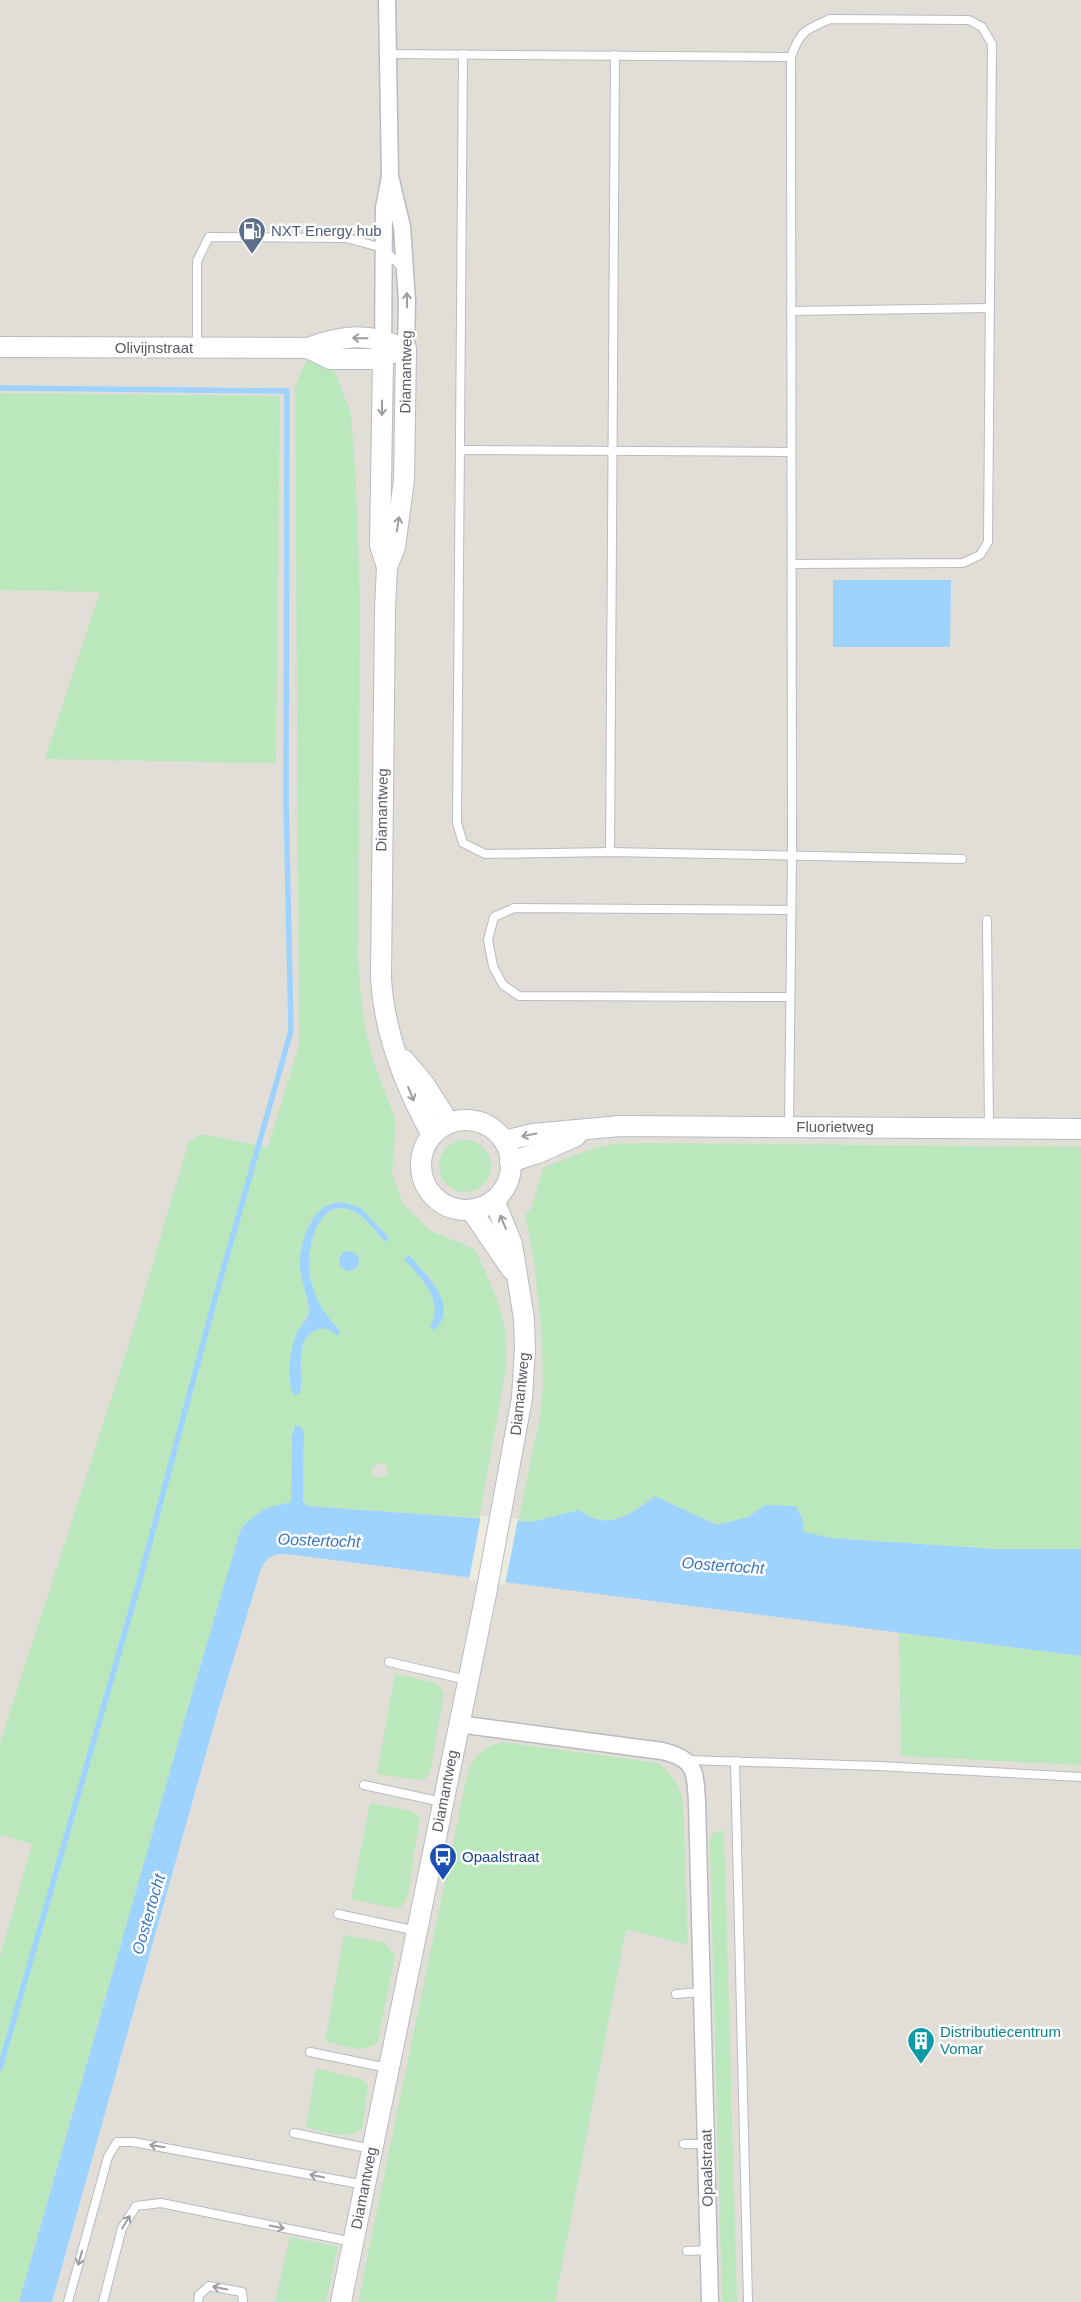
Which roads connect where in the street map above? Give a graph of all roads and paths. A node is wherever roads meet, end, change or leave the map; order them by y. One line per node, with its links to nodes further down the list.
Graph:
1 (387, 0): 2 (street, Diamantweg)
2 (387, 54): 3 (lane); 6 (street, Diamantweg)
3 (463, 54): 4 (lane); 17 (lane)
4 (615, 55): 5 (lane); 18 (lane)
5 (791, 57): 9 (lane); 10 (lane)
6 (390, 176): 7 (street, Diamantweg); 8 (street, Diamantweg)
7 (383, 248): 8 (lane); 11 (street, Diamantweg); 13 (lane)
8 (405, 270): 15 (street, Diamantweg, one-way to 8)
9 (990, 308): 10 (lane); 20 (lane)
10 (791, 311): 19 (lane)
11 (382, 339): 14 (street, Olivijnstraat, one-way to 14); 15 (street, Olivijnstraat); 16 (street, Diamantweg)
12 (0, 347): 13 (street, Olivijnstraat)
13 (197, 348): 14 (street, Olivijnstraat)
14 (308, 348): 16 (street, Olivijnstraat)
15 (406, 349): 16 (street, Olivijnstraat); 21 (street, Diamantweg, one-way to 15)
16 (383, 359): 21 (street, Diamantweg, one-way to 21)
17 (460, 450): 18 (lane); 22 (lane)
18 (612, 451): 19 (lane); 22 (lane)
19 (791, 452): 20 (lane)
20 (792, 564): 23 (lane)
21 (387, 567): 28 (street, Diamantweg)
22 (610, 852): 23 (lane)
23 (792, 856): 24 (lane); 25 (lane)
24 (962, 859)
25 (791, 910): 27 (lane); 27 (lane)
26 (988, 920): 31 (lane)
27 (789, 996): 30 (lane)
28 (397, 1051): 29 (street, Diamantweg); 34 (street, Diamantweg, one-way to 34)
29 (449, 1123): 34 (street); 35 (street)
30 (789, 1126): 31 (street, Fluorietweg); 33 (street, Fluorietweg)
31 (989, 1128): 32 (street, Fluorietweg)
32 (1081, 1129)
33 (589, 1130): 35 (street, Fluorietweg, one-way to 35); 36 (street, Fluorietweg)
34 (432, 1135): 38 (street)
35 (504, 1141): 36 (street)
36 (510, 1162): 37 (street)
37 (494, 1200): 38 (street); 39 (street, Diamantweg, one-way to 37)
38 (471, 1210): 39 (street, Diamantweg)
39 (517, 1279): 41 (street, Diamantweg)
40 (389, 1662): 41 (lane)
41 (468, 1680): 42 (street, Diamantweg)
42 (458, 1724): 43 (street); 47 (street, Diamantweg)
43 (687, 1760): 44 (lane); 50 (street, Opaalstraat)
44 (735, 1762): 45 (lane); 68 (lane)
45 (1081, 1777)
46 (364, 1785): 47 (lane)
47 (442, 1802): 49 (street, Diamantweg)
48 (338, 1914): 49 (lane)
49 (417, 1931): 53 (street, Diamantweg)
50 (702, 1992): 51 (lane); 56 (street, Opaalstraat)
51 (676, 1994)
52 (310, 2052): 53 (lane)
53 (388, 2068): 57 (street, Diamantweg)
54 (294, 2133): 57 (lane)
55 (684, 2144): 56 (lane)
56 (706, 2144): 60 (street, Opaalstraat)
57 (372, 2149): 58 (street, Diamantweg)
58 (364, 2185): 59 (street, Diamantweg); 62 (lane, one-way to 62)
59 (354, 2242): 63 (lane, one-way to 59); 66 (street, Diamantweg)
60 (709, 2250): 61 (lane); 67 (street, Opaalstraat)
61 (687, 2251)
62 (68, 2302)
63 (103, 2302)
64 (198, 2302): 65 (lane, one-way to 64)
65 (243, 2302)
66 (342, 2302)
67 (710, 2302)
68 (748, 2302)

